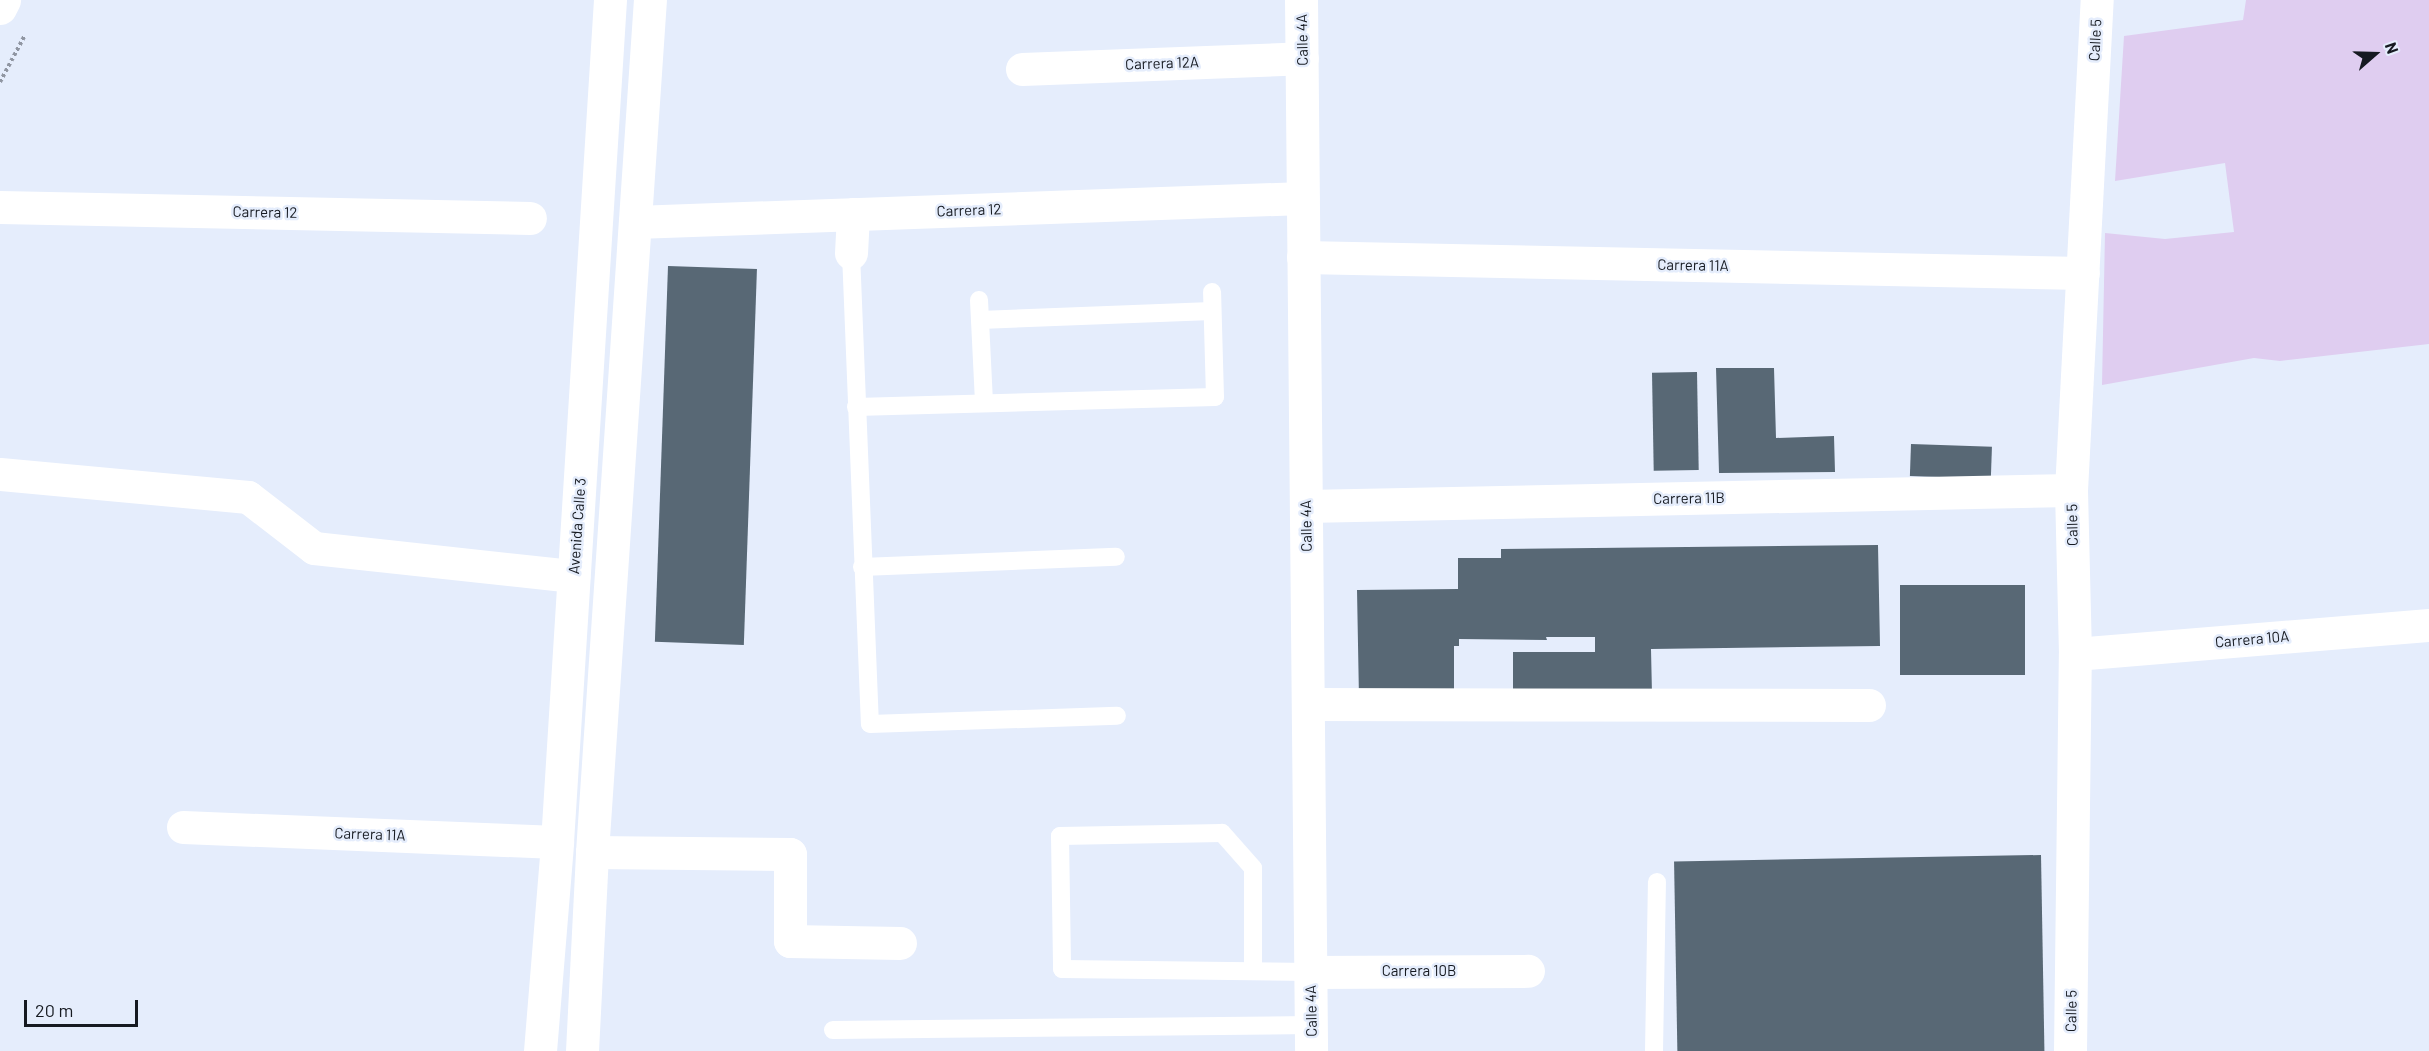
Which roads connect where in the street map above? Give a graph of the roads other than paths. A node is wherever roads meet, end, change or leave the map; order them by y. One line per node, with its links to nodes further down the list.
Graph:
1 (4, 0): 6 (street)
2 (610, 0): 28 (street, Avenida Calle 3)
3 (650, 0): 13 (street)
4 (1301, 0): 7 (street, Calle 4A)
5 (2097, 0): 16 (street, Calle 5)
6 (0, 8)
7 (1302, 58): 8 (street, Carrera 12A); 9 (street, Calle 4A)
8 (1022, 69)
9 (1303, 198): 11 (street, Carrera 12); 15 (street, Calle 4A)
10 (0, 207): 12 (street, Carrera 12)
11 (853, 214): 13 (street, Carrera 12); 14 (street)
12 (530, 218)
13 (634, 222): 36 (street)
14 (851, 253): 22 (lane)
15 (1303, 257): 16 (street, Carrera 11A); 25 (street, Calle 4A)
16 (2083, 273): 24 (street, Calle 5)
17 (1212, 292): 19 (lane)
18 (979, 300): 20 (lane)
19 (1212, 311): 20 (lane); 21 (lane)
20 (980, 320): 21 (lane)
21 (984, 402): 22 (lane)
22 (856, 407): 27 (lane)
23 (0, 474): 28 (street)
24 (2071, 490): 25 (street, Carrera 11B); 30 (street, Calle 5)
25 (1306, 506): 31 (street, Calle 4A)
26 (1116, 557): 27 (lane)
27 (862, 567): 33 (lane)
28 (573, 576): 35 (street, Avenida Calle 3)
29 (2429, 625): 30 (street, Carrera 10A)
30 (2075, 654): 47 (street, Calle 5)
31 (1308, 704): 32 (street); 41 (street, Calle 4A)
32 (1869, 705)
33 (1117, 716)
34 (183, 827): 35 (street, Carrera 11A)
35 (557, 842): 44 (street, Avenida Calle 3)
36 (592, 852): 38 (street); 45 (street)
37 (1657, 882): 46 (lane)
38 (900, 943)
39 (1253, 971): 39 (lane); 41 (lane)
40 (1528, 971): 41 (street, Carrera 10B)
41 (1311, 972): 43 (street, Calle 4A)
42 (833, 1029): 43 (lane)
43 (1311, 1038)
44 (540, 1051)
45 (582, 1051)
46 (1654, 1051)
47 (2070, 1051)

